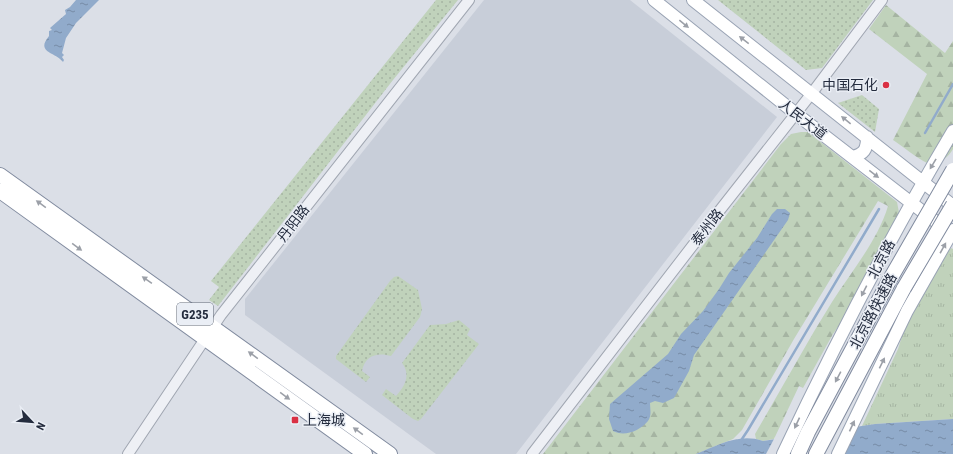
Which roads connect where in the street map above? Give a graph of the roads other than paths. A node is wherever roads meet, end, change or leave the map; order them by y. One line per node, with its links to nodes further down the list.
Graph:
1 (469, 0): 17 (street, 丹阳路)
2 (654, 0): 6 (main road, 人民大道, one-way to 6)
3 (694, 0): 5 (main road, 人民大道, one-way to 3)
4 (882, 0): 5 (street, 泰州路)
5 (812, 93): 6 (street, 泰州路); 8 (main road, 人民大道, one-way to 5)
6 (795, 113): 9 (main road, 人民大道); 21 (street, 泰州路)
7 (953, 131): 12 (main road, 北京路, one-way to 12)
8 (867, 137): 9 (main road); 12 (main road, 人民大道)
9 (852, 157): 14 (main road, 人民大道, one-way to 14)
10 (953, 170): 23 (highway, 北京路快速路, one-way to 23, bridge)
11 (0, 174): 17 (highway, G235, one-way to 11)
12 (923, 182): 14 (main road, 北京路); 15 (main road, 人民大道)
13 (0, 191): 17 (highway, G235, one-way to 17)
14 (911, 203): 16 (main road, 人民大道); 22 (main road, 北京路, one-way to 22)
15 (953, 205): 24 (highway, 北京路快速路, bridge)
16 (952, 233): 25 (main road, one-way to 16)
17 (209, 333): 18 (street, 丹阳路); 19 (highway, G235, one-way to 19); 20 (highway, G235, one-way to 17)
18 (128, 454)
19 (365, 454)
20 (390, 454)
21 (532, 454)
22 (783, 454)
23 (798, 454)
24 (816, 454)
25 (838, 454)

